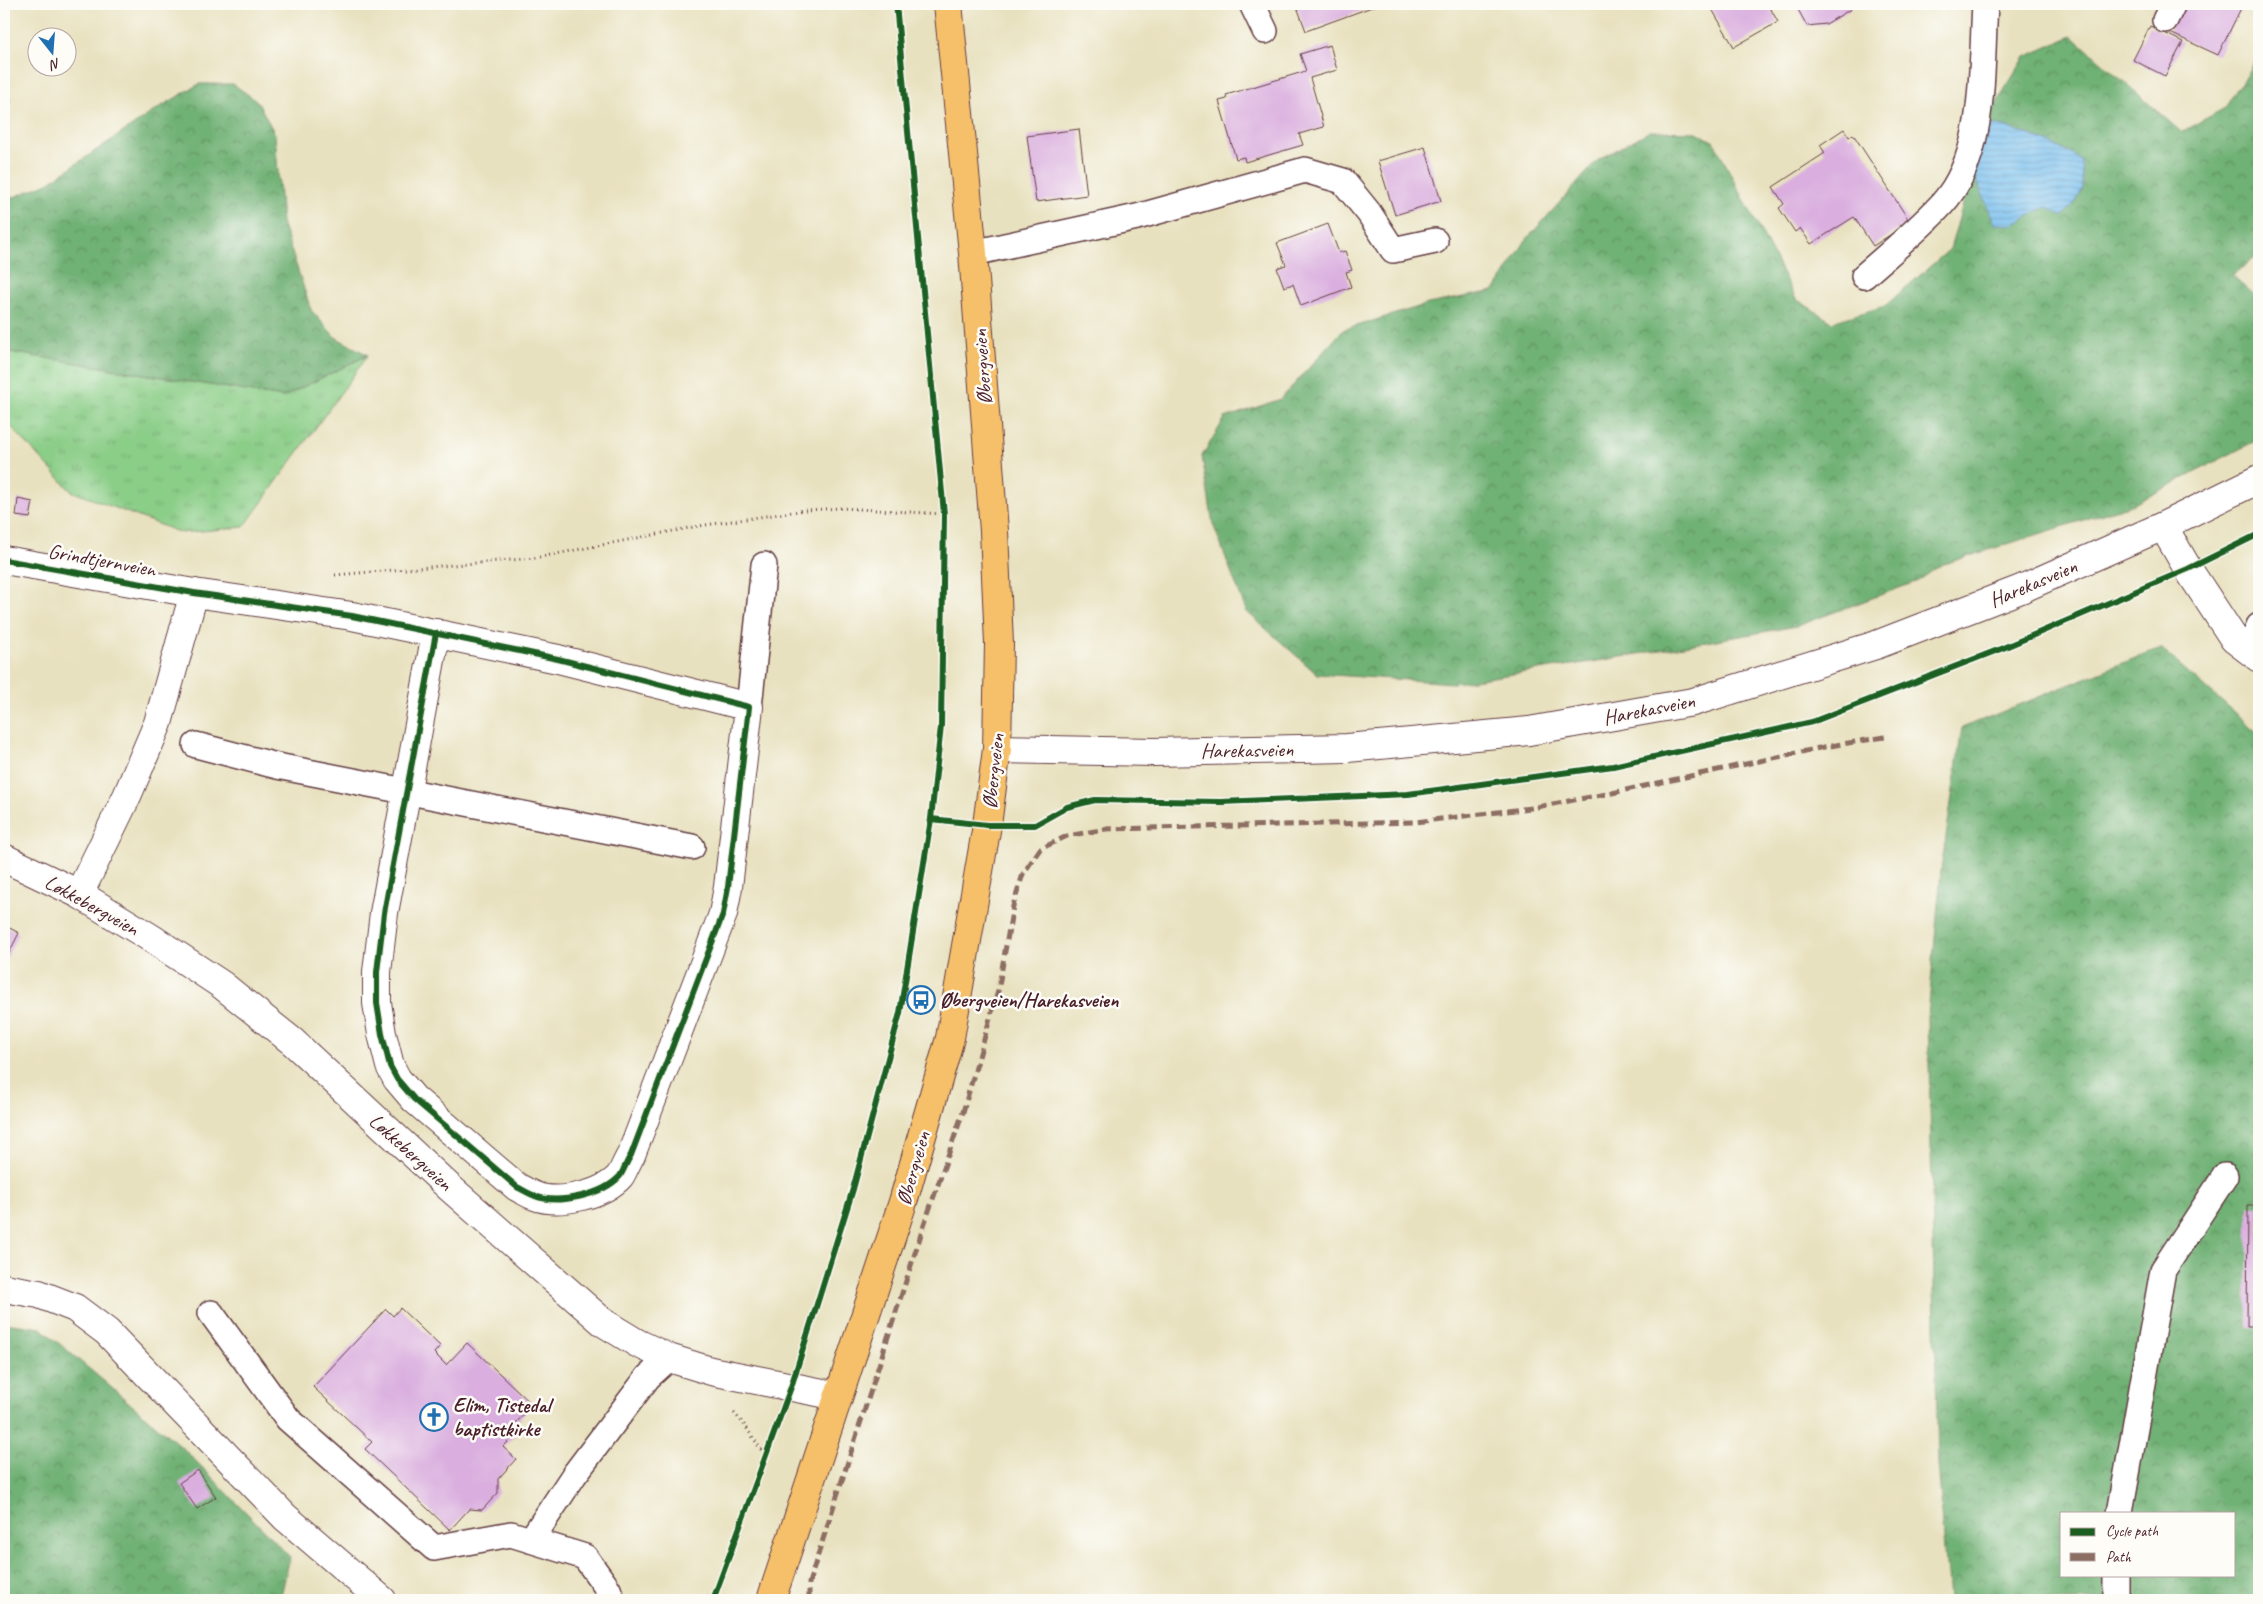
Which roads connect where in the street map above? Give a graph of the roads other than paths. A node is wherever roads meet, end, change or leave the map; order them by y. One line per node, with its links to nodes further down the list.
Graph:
1 (948, 4): 6 (main road, Øbergveien)
2 (1252, 4): 4 (lane)
3 (1985, 4): 7 (lane)
4 (1265, 31)
5 (1435, 241): 6 (lane)
6 (973, 253): 17 (main road, Øbergveien)
7 (1864, 276)
8 (2259, 479): 9 (street, Harekasveien)
9 (2163, 526): 14 (street); 17 (street, Harekasveien)
10 (4, 560): 12 (street, Grindtjernveien)
11 (764, 565): 15 (lane)
12 (194, 593): 13 (street, Grindtjernveien); 21 (street)
13 (436, 633): 15 (street, Grindtjernveien); 18 (street)
14 (2256, 645)
15 (749, 707): 18 (street)
16 (196, 745): 18 (lane)
17 (997, 750): 26 (main road, Øbergveien)
18 (408, 792): 19 (lane)
19 (692, 847)
20 (4, 858): 21 (street, Løkkebergveien)
21 (79, 894): 25 (street, Løkkebergveien)
22 (2225, 1176): 27 (lane)
23 (4, 1288): 30 (street)
24 (211, 1314): 28 (lane)
25 (669, 1358): 26 (street, Løkkebergveien); 28 (lane)
26 (838, 1396): 32 (main road, Øbergveien)
27 (2120, 1512)
28 (531, 1540): 31 (lane)
29 (2116, 1576): 33 (lane)
30 (382, 1600)
31 (612, 1600)
32 (771, 1600)
33 (2116, 1600)

